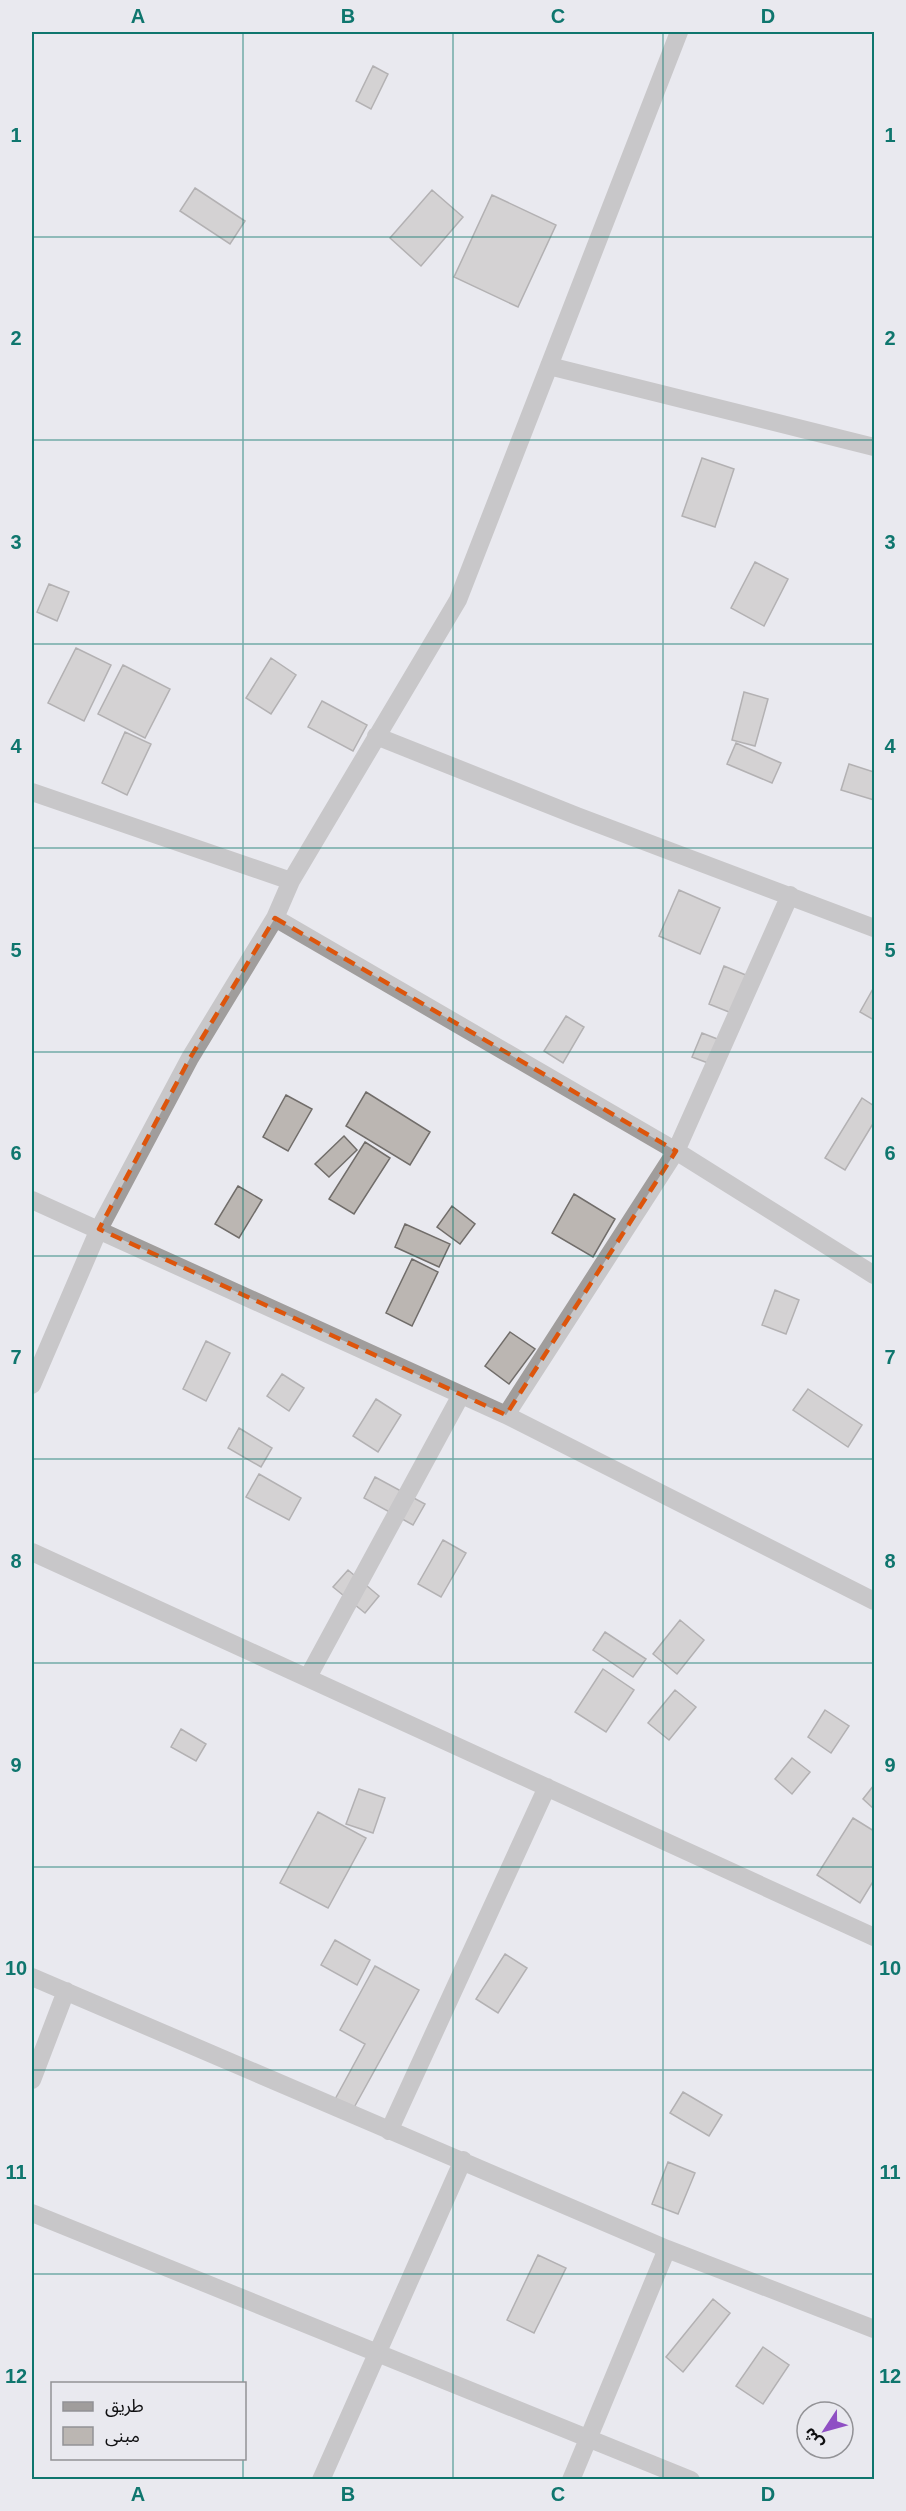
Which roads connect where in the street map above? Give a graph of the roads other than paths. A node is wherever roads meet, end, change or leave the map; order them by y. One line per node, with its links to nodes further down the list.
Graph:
1 (678, 32): 2 (street)
2 (549, 366): 3 (street); 4 (street)
3 (874, 447)
4 (376, 736): 6 (street); 7 (street)
5 (32, 792): 6 (street)
6 (291, 881): 8 (street)
7 (790, 895): 9 (street); 10 (street)
8 (275, 918): 10 (street); 12 (street)
9 (874, 928)
10 (676, 1151): 13 (street); 16 (street)
11 (32, 1200): 12 (street)
12 (99, 1229): 14 (street); 15 (street)
13 (874, 1275)
14 (32, 1385)
15 (461, 1395): 16 (street); 19 (street)
16 (506, 1415): 18 (street)
17 (32, 1552): 19 (street)
18 (874, 1601)
19 (308, 1677): 20 (street)
20 (547, 1787): 21 (street); 25 (street)
21 (874, 1937)
22 (32, 1977): 23 (street)
23 (66, 1990): 24 (street); 25 (street)
24 (32, 2080)
25 (389, 2131): 26 (street)
26 (463, 2160): 28 (street); 30 (street)
27 (32, 2213): 30 (street)
28 (667, 2249): 29 (street); 31 (street)
29 (874, 2330)
30 (377, 2355): 31 (street); 32 (street)
31 (588, 2439): 33 (street); 34 (street)
32 (321, 2480)
33 (571, 2480)
34 (691, 2480)

